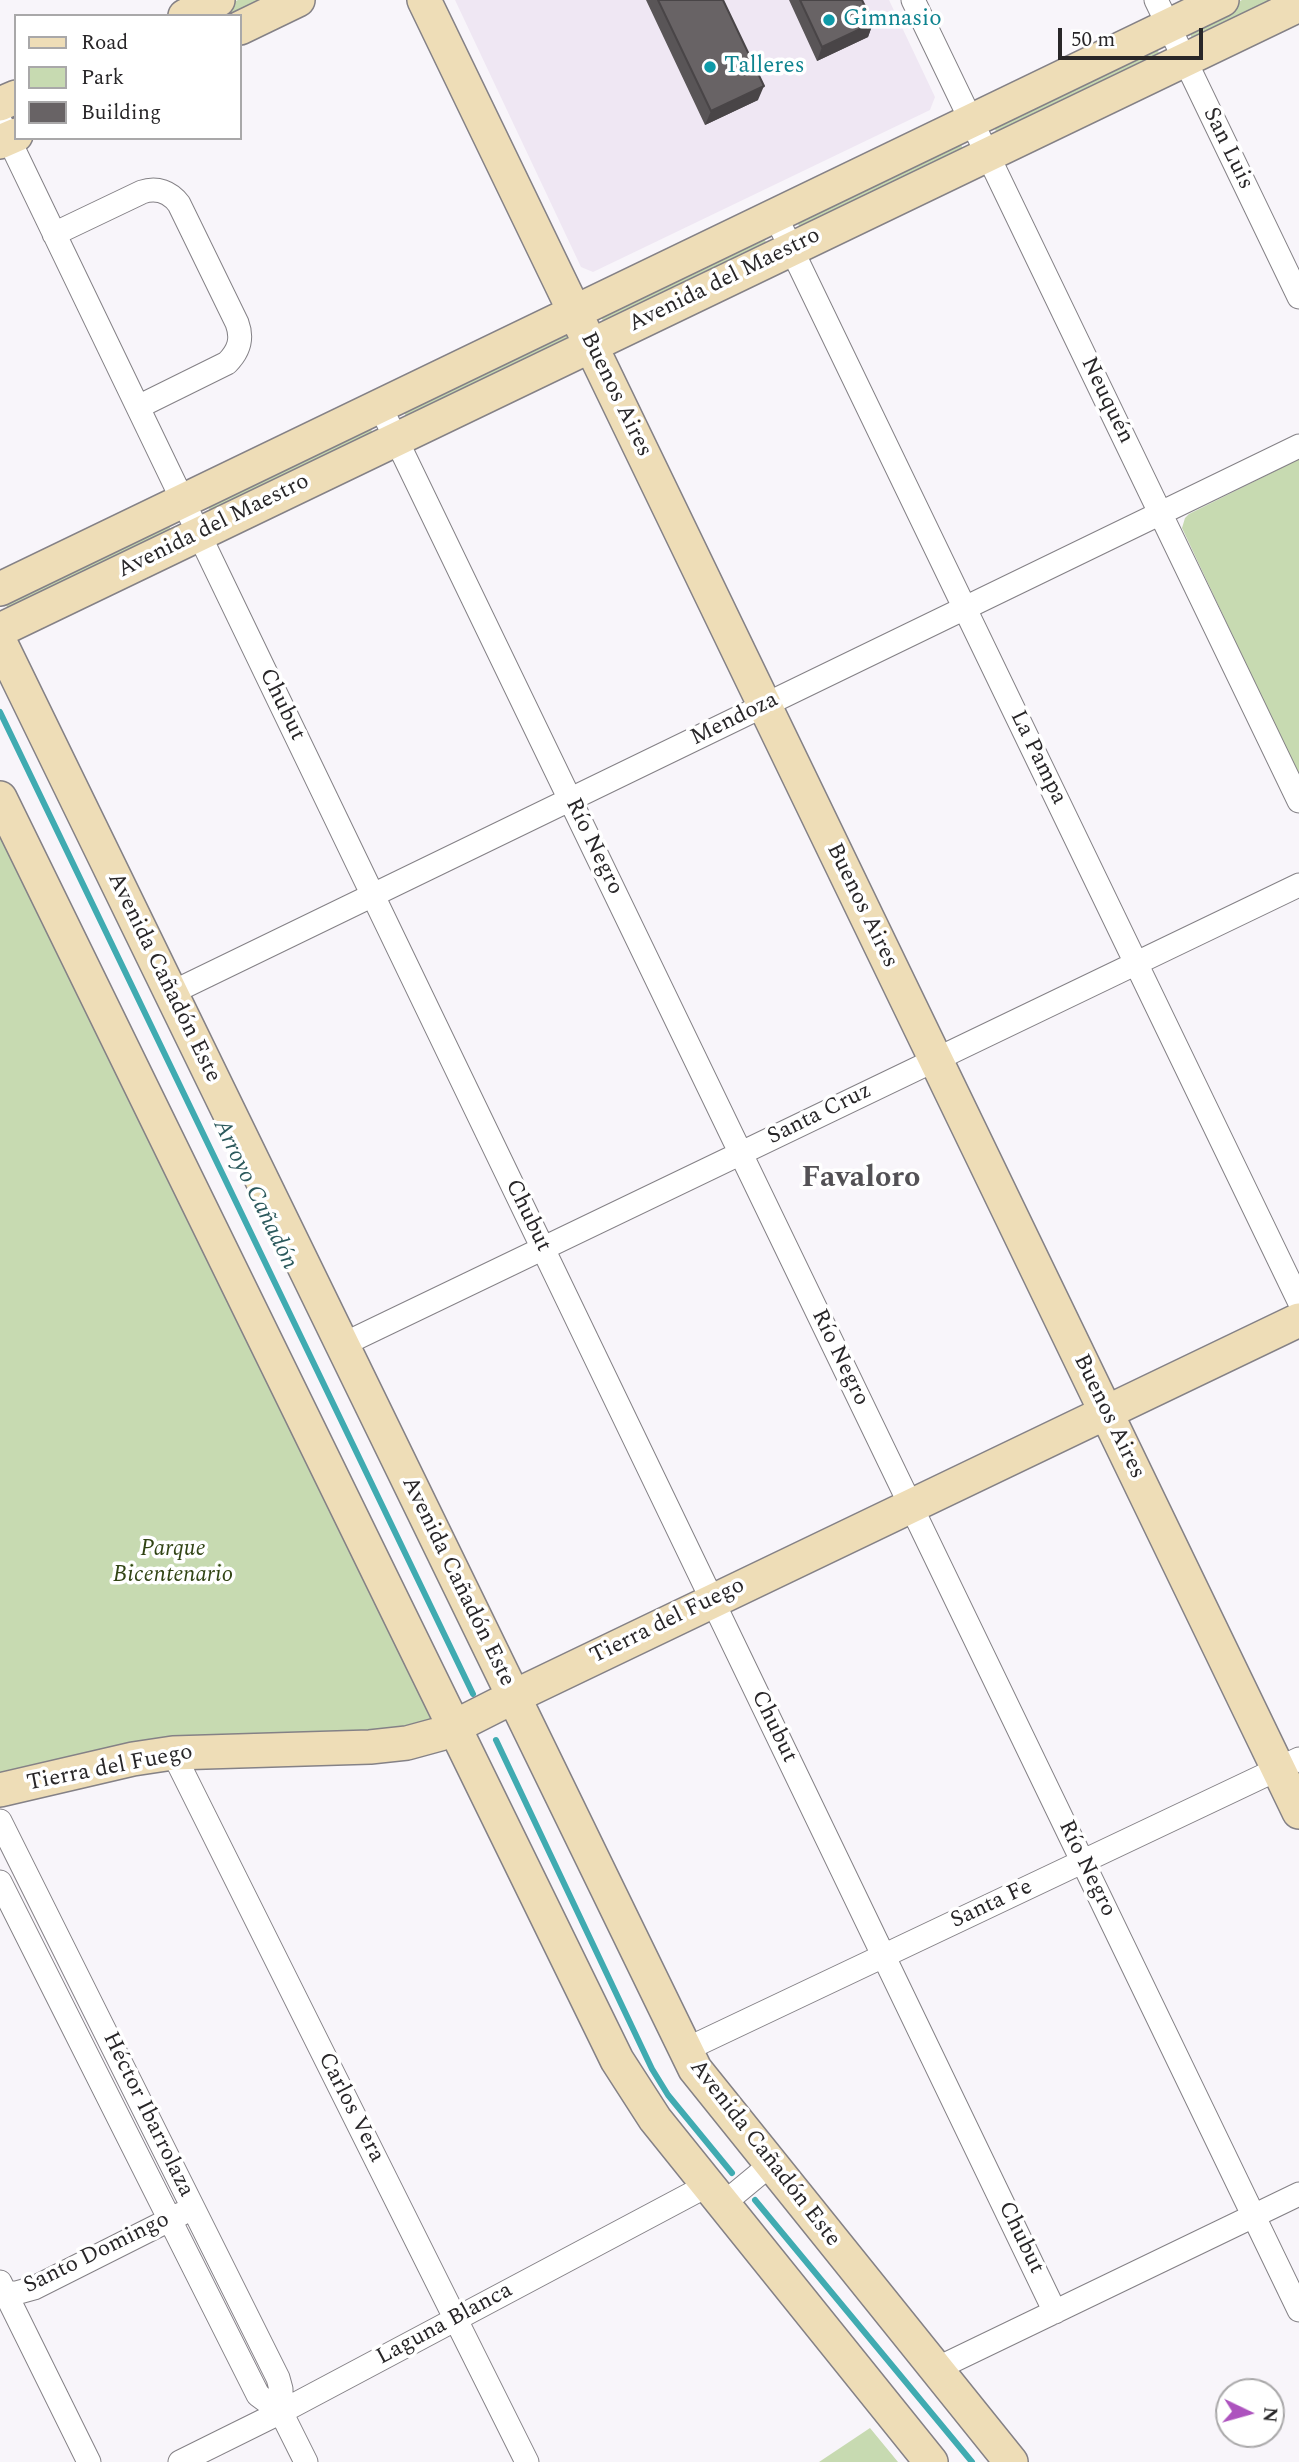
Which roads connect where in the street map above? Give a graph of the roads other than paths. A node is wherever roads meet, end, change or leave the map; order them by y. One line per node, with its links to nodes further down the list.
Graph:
1 (299, 0): 7 (street)
2 (424, 0): 16 (street, Buenos Aires)
3 (913, 0): 9 (street, Neuquén)
4 (1222, 0): 6 (street, Avenida del Maestro)
5 (1299, 5): 8 (street, Avenida del Maestro)
6 (1162, 13): 8 (street, San Luis); 9 (street, Avenida del Maestro)
7 (242, 27)
8 (1185, 60): 11 (street, Avenida del Maestro); 15 (street, San Luis)
9 (971, 121): 11 (street, Neuquén); 12 (street, Avenida del Maestro)
10 (6, 134): 13 (street, Chubut)
11 (987, 155): 14 (street, Avenida del Maestro); 23 (street, Neuquén)
12 (775, 215): 14 (street, La Pampa); 16 (street, Avenida del Maestro)
13 (54, 234): 19 (street, Chubut); 19 (street)
14 (791, 249): 17 (street, Avenida del Maestro); 26 (street, La Pampa)
15 (1299, 297)
16 (575, 312): 17 (street, Buenos Aires); 18 (street, Avenida del Maestro)
17 (591, 345): 20 (street, Avenida del Maestro); 29 (street, Buenos Aires)
18 (380, 406): 20 (street, Río Negro); 22 (street, Avenida del Maestro)
19 (138, 407): 22 (street, Chubut)
20 (396, 439): 24 (street, Avenida del Maestro); 31 (street, Río Negro)
21 (1299, 446): 23 (street, Mendoza)
22 (183, 500): 24 (street, Chubut); 25 (street, Avenida del Maestro)
23 (1160, 514): 26 (street, Mendoza); 32 (street, Neuquén)
24 (199, 534): 27 (street, Avenida del Maestro); 34 (street, Chubut)
25 (0, 589)
26 (965, 608): 29 (street, Mendoza); 35 (street, La Pampa)
27 (0, 630)
28 (0, 642): 36 (street, Avenida Cañadón Este)
29 (765, 705): 31 (street, Mendoza); 37 (street, Buenos Aires)
30 (0, 798): 47 (street)
31 (570, 800): 34 (street, Mendoza); 38 (street, Río Negro)
32 (1299, 801)
33 (1299, 885): 35 (street, Santa Cruz)
34 (373, 895): 36 (street, Mendoza); 39 (street, Chubut)
35 (1136, 963): 37 (street, Santa Cruz); 40 (street, La Pampa)
36 (171, 993): 42 (street, Avenida Cañadón Este)
37 (936, 1059): 38 (street, Santa Cruz); 43 (street, Buenos Aires)
38 (740, 1153): 39 (street, Santa Cruz); 44 (street, Río Negro)
39 (542, 1248): 42 (street, Santa Cruz); 45 (street, Chubut)
40 (1299, 1301)
41 (1299, 1320): 43 (street, Tierra del Fuego)
42 (342, 1345): 46 (street, Avenida Cañadón Este)
43 (1106, 1412): 44 (street, Tierra del Fuego); 49 (street, Buenos Aires)
44 (911, 1506): 45 (street, Tierra del Fuego); 53 (street, Río Negro)
45 (713, 1601): 46 (street, Tierra del Fuego); 55 (street, Chubut)
46 (513, 1697): 47 (street, Tierra del Fuego); 56 (street, Avenida Cañadón Este)
47 (453, 1728): 48 (street, Tierra del Fuego); 58 (street)
48 (173, 1754): 50 (street, Tierra del Fuego); 66 (street, Carlos Vera)
49 (1289, 1764): 51 (street, Buenos Aires); 53 (street, Santa Fe)
50 (0, 1790)
51 (1299, 1812)
52 (0, 1821): 60 (street, Héctor Ibarrolaza)
53 (1082, 1862): 55 (street, Santa Fe); 61 (street, Río Negro)
54 (0, 1882): 62 (street, Héctor Ibarrolaza)
55 (884, 1956): 56 (street, Santa Fe); 65 (street, Chubut)
56 (685, 2050): 57 (street, Avenida Cañadón Este)
57 (770, 2165): 58 (street, Laguna Blanca); 67 (street, Avenida Cañadón Este)
58 (715, 2194): 66 (street, Laguna Blanca); 73 (street)
59 (1299, 2194): 61 (street)
60 (193, 2208): 62 (street, Santo Domingo); 68 (street, Héctor Ibarrolaza)
61 (1254, 2216): 64 (street, Río Negro); 65 (street)
62 (169, 2220): 63 (street, Santo Domingo); 68 (street, Héctor Ibarrolaza)
63 (2, 2290): 69 (street)
64 (1299, 2310)
65 (1055, 2312): 67 (street)
66 (455, 2319): 68 (street, Laguna Blanca); 72 (street, Carlos Vera)
67 (936, 2369): 74 (street, Avenida Cañadón Este)
68 (281, 2412): 70 (street, Laguna Blanca); 71 (street, Héctor Ibarrolaza)
69 (89, 2462)
70 (180, 2462)
71 (306, 2462)
72 (527, 2462)
73 (931, 2462)
74 (1011, 2462)

